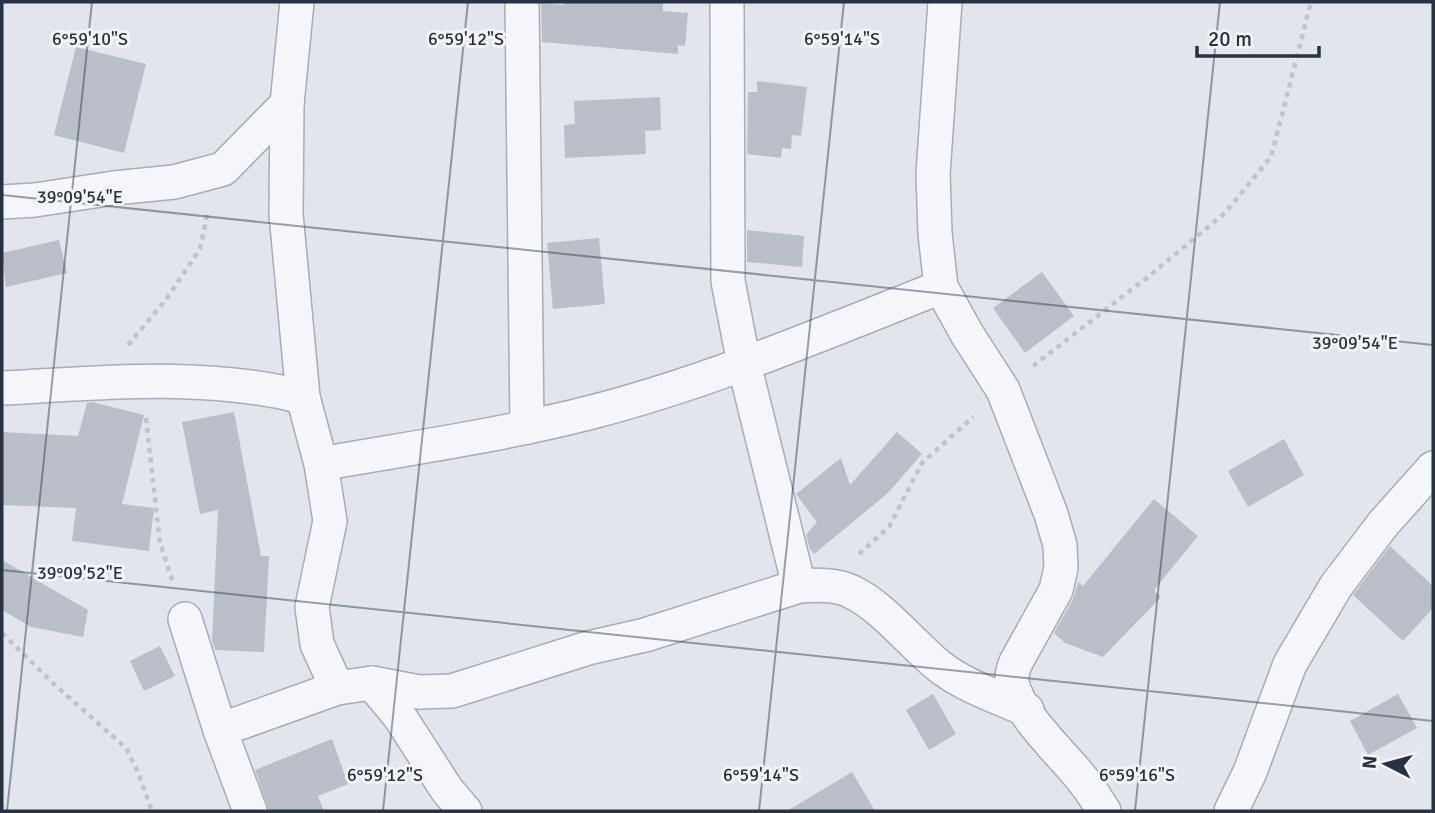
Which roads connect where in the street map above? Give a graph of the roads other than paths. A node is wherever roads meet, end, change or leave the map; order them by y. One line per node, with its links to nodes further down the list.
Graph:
1 (297, 2): 5 (street)
2 (522, 2): 11 (street)
3 (727, 2): 8 (street)
4 (945, 2): 7 (street)
5 (287, 104): 6 (street); 10 (street)
6 (2, 202)
7 (941, 287): 8 (street); 18 (street)
8 (744, 364): 11 (street); 14 (street)
9 (2, 388): 10 (street)
10 (303, 397): 12 (street)
11 (527, 427): 12 (street)
12 (321, 464): 17 (street)
13 (1433, 468): 23 (street)
14 (811, 585): 16 (street); 18 (street)
15 (185, 619): 19 (street)
16 (372, 683): 17 (street); 21 (street)
17 (337, 688): 19 (street)
18 (1027, 710): 22 (street)
19 (220, 730): 20 (street)
20 (250, 811)
21 (465, 811)
22 (1104, 811)
23 (1231, 811)

